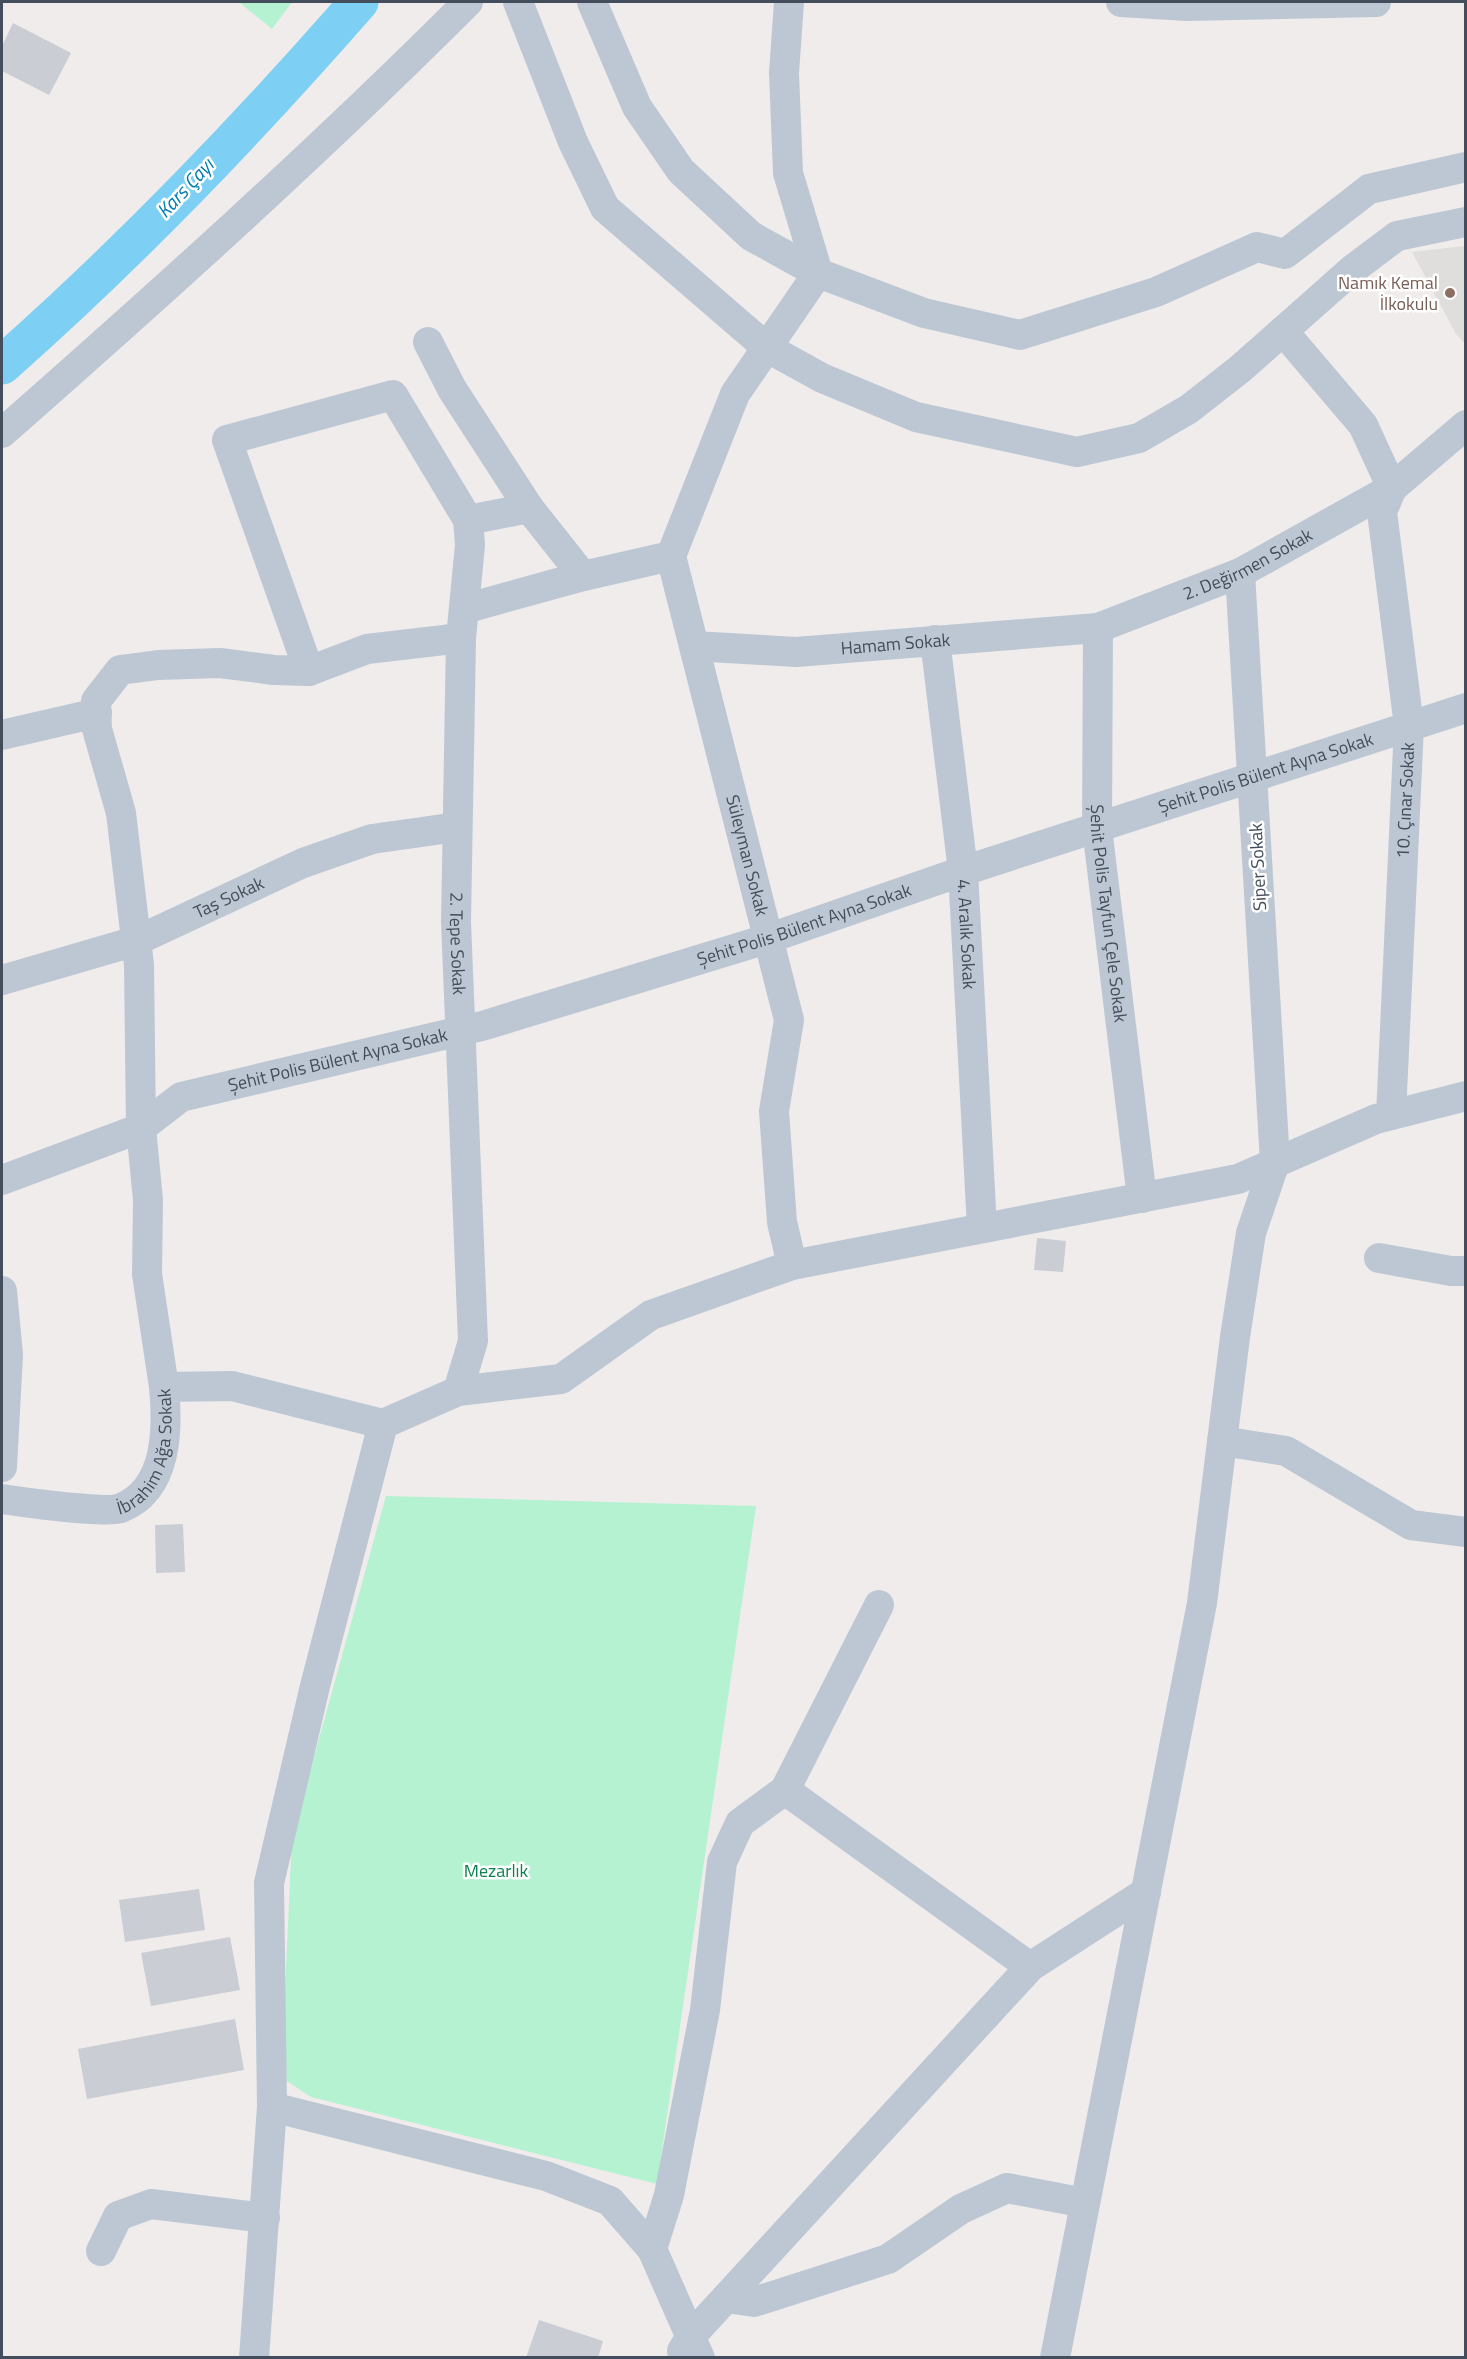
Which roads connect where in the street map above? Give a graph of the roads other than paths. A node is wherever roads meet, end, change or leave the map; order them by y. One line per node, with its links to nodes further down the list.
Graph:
1 (468, 2): 15 (street)
2 (518, 2): 13 (street)
3 (592, 2): 10 (street)
4 (789, 2): 10 (street)
5 (1121, 2): 7 (street)
6 (1376, 2): 7 (street)
7 (1292, 3)
8 (1466, 167): 10 (street)
9 (1466, 222): 11 (street)
10 (818, 273): 13 (street)
11 (1283, 331): 13 (street); 16 (street)
12 (428, 342): 17 (street)
13 (766, 347): 19 (street)
14 (1466, 424): 16 (street, 2. Değirmen Sokak)
15 (2, 433)
16 (1392, 488): 20 (street, 2. Değirmen Sokak); 30 (street, 10. Çınar Sokak)
17 (529, 508): 18 (street); 21 (street)
18 (468, 520): 22 (street, 2. Tepe Sokak); 27 (street)
19 (671, 556): 21 (street); 26 (street, Süleyman Sokak)
20 (1240, 573): 23 (street, 2. Değirmen Sokak); 32 (street, Siper Sokak)
21 (583, 576): 22 (street)
22 (464, 609): 24 (street, 2. Tepe Sokak)
23 (1098, 628): 25 (street, Hamam Sokak); 34 (street, Şehit Polis Tayfun Çele Sokak)
24 (461, 638): 27 (street); 33 (street, 2. Tepe Sokak)
25 (935, 640): 26 (street, Hamam Sokak); 35 (street, 4. Aralık Sokak)
26 (694, 646): 36 (street, Süleyman Sokak)
27 (309, 671): 29 (street)
28 (1466, 708): 30 (street, Şehit Polis Bülent Ayna Sokak)
29 (96, 713): 31 (street); 37 (street)
30 (1409, 726): 32 (street, Şehit Polis Bülent Ayna Sokak); 41 (street, 10. Çınar Sokak)
31 (2, 735)
32 (1253, 777): 34 (street, Şehit Polis Bülent Ayna Sokak); 43 (street, Siper Sokak)
33 (458, 827): 37 (street, Taş Sokak); 39 (street, 2. Tepe Sokak)
34 (1097, 828): 35 (street, Şehit Polis Bülent Ayna Sokak); 45 (street, Şehit Polis Tayfun Çele Sokak)
35 (963, 871): 36 (street, Şehit Polis Bülent Ayna Sokak); 46 (street, 4. Aralık Sokak)
36 (770, 938): 39 (street, Şehit Polis Bülent Ayna Sokak); 48 (street, Süleyman Sokak)
37 (136, 941): 38 (street, Taş Sokak); 42 (street)
38 (2, 980)
39 (459, 1031): 42 (street, Şehit Polis Bülent Ayna Sokak); 52 (street, 2. Tepe Sokak)
40 (1466, 1096): 41 (street)
41 (1391, 1115): 43 (street)
42 (141, 1128): 44 (street, Şehit Polis Bülent Ayna Sokak); 51 (street)
43 (1275, 1162): 45 (street); 54 (street)
44 (2, 1180)
45 (1142, 1198): 46 (street)
46 (982, 1228): 48 (street)
47 (1379, 1258): 49 (street)
48 (792, 1265): 52 (street)
49 (1466, 1271)
50 (2, 1291): 55 (street)
51 (164, 1387): 53 (street, İbrahim Ağa Sokak); 56 (street, İbrahim Ağa Sokak)
52 (458, 1391): 53 (street)
53 (383, 1424): 62 (street)
54 (1222, 1441): 57 (street); 60 (street)
55 (2, 1467)
56 (2, 1499)
57 (1466, 1532)
58 (879, 1605): 59 (street)
59 (785, 1790): 61 (street); 65 (street)
60 (1146, 1892): 61 (street); 63 (street)
61 (1030, 1967): 67 (street)
62 (272, 2106): 64 (street); 65 (street)
63 (1085, 2203): 67 (street); 70 (street)
64 (265, 2218): 66 (street); 69 (street)
65 (652, 2249): 68 (street)
66 (101, 2251)
67 (726, 2298): 68 (street)
68 (690, 2350)
69 (254, 2358)
70 (1055, 2358)

